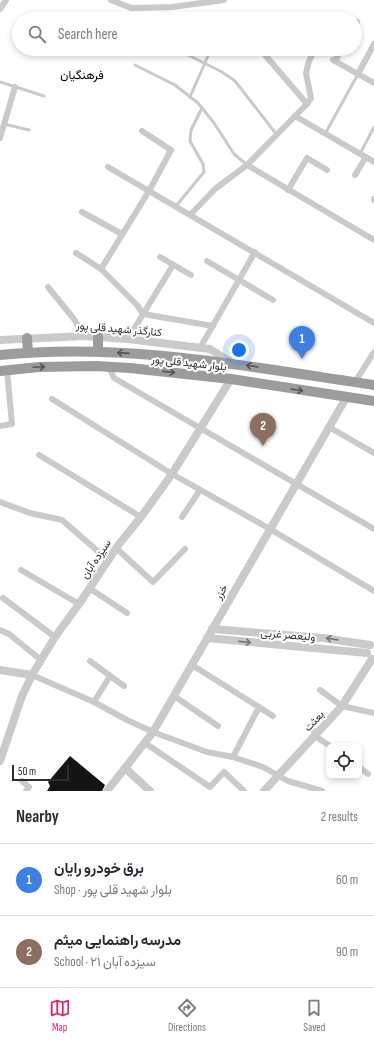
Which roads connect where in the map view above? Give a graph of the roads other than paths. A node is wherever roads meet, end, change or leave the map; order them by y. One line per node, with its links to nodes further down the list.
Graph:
1 (6, 0): 4 (street)
2 (112, 0): 3 (street)
3 (224, 0)
4 (0, 9)
5 (374, 44): 13 (street)
6 (190, 56): 11 (lane)
7 (208, 56): 11 (lane)
8 (266, 56): 19 (street)
9 (312, 56): 19 (street)
10 (337, 56): 13 (street)
11 (205, 64): 18 (lane); 27 (lane)
12 (134, 65): 18 (lane)
13 (358, 74): 15 (street); 26 (lane)
14 (0, 82): 16 (lane)
15 (374, 83)
16 (15, 87): 17 (lane); 22 (street)
17 (44, 96)
18 (190, 97): 20 (lane)
19 (307, 104): 21 (street)
20 (202, 108): 32 (lane); 38 (lane)
21 (295, 116): 26 (street); 27 (street)
22 (4, 124): 24 (lane); 28 (street)
23 (374, 127): 29 (lane)
24 (29, 130)
25 (142, 132): 37 (street)
26 (325, 134): 29 (street)
27 (277, 135): 32 (street)
28 (0, 138)
29 (360, 154): 30 (street)
30 (366, 158): 31 (street); 35 (street)
31 (374, 162)
32 (247, 165): 36 (street); 40 (street)
33 (108, 167): 37 (street)
34 (327, 170): 36 (street)
35 (355, 175)
36 (288, 190): 42 (street)
37 (149, 191): 38 (street); 41 (street)
38 (176, 206): 40 (street)
39 (82, 212): 41 (street)
40 (191, 214): 43 (street)
41 (122, 234): 48 (street)
42 (374, 240)
43 (255, 252): 50 (street); 54 (street)
44 (76, 253): 48 (street)
45 (160, 257): 47 (street)
46 (207, 261): 50 (street)
47 (173, 265): 49 (street); 53 (street)
48 (101, 269): 53 (street)
49 (191, 275)
50 (239, 280): 52 (street); 55 (street)
51 (48, 287): 56 (street)
52 (273, 300)
53 (143, 314): 55 (street); 59 (street)
54 (374, 323)
55 (213, 326): 61 (street)
56 (84, 336): 57 (street, کنارگذر شهید قلی پور); 58 (street, کنارگذر شهید قلی پور)
57 (98, 337): 59 (street, کنارگذر شهید قلی پور); 62 (highway)
58 (27, 338): 60 (street, کنارگذر شهید قلی پور); 63 (highway)
59 (128, 339): 61 (street, کنارگذر شهید قلی پور)
60 (0, 340)
61 (200, 348): 66 (street, کنارگذر شهید قلی پور)
62 (98, 351): 63 (highway, بلوار شهید قلی پور); 66 (highway, بلوار شهید قلی پور, one-way to 62)
63 (28, 352): 65 (highway, بلوار شهید قلی پور)
64 (374, 352): 70 (street)
65 (0, 355)
66 (232, 363): 70 (highway, بلوار شهید قلی پور, one-way to 66)
67 (109, 368): 68 (highway, بلوار شهید قلی پور, one-way to 67); 69 (highway, بلوار شهید قلی پور, one-way to 69); 76 (street)
68 (4, 370): 75 (street)
69 (230, 379): 72 (highway, بلوار شهید قلی پور, one-way to 72); 76 (street, سیزده آبان)
70 (355, 382): 71 (highway, بلوار شهید قلی پور)
71 (374, 385)
72 (346, 398): 74 (highway, بلوار شهید قلی پور); 77 (street, خزر)
73 (52, 399): 80 (street)
74 (374, 401)
75 (0, 426)
76 (201, 427): 80 (street, سیزده آبان); 81 (street)
77 (329, 427): 78 (street); 81 (street, خزر)
78 (374, 453)
79 (39, 455): 84 (street)
80 (172, 474): 82 (street); 84 (street, سیزده آبان)
81 (296, 484): 86 (street, خزر); 87 (street)
82 (200, 490): 85 (street); 86 (street)
83 (0, 502): 90 (street)
84 (141, 517): 88 (street, سیزده آبان)
85 (182, 517)
86 (270, 529): 93 (street); 97 (street, خزر)
87 (374, 529)
88 (116, 548): 89 (street); 90 (street, سیزده آبان)
89 (185, 548)
90 (108, 560): 92 (street, سیزده آبان)
91 (22, 570): 95 (street)
92 (89, 588): 95 (street, سیزده آبان); 96 (street)
93 (374, 591)
94 (3, 598): 100 (street)
95 (79, 604): 100 (street, سیزده آبان)
96 (127, 613)
97 (212, 629): 99 (street, ولیعصر غربی); 101 (street, خزر)
98 (0, 630): 104 (street)
99 (289, 635): 102 (street); 103 (street, ولیعصر غربی, one-way to 99)
100 (55, 637): 104 (street, سیزده آبان)
101 (207, 638): 102 (street, ولیعصر غربی, one-way to 102); 106 (street, خزر)
102 (289, 646): 103 (street, ولیعصر غربی)
103 (372, 652): 114 (street, بعثت)
104 (41, 660): 108 (street, سیزده آبان)
105 (90, 662): 109 (street)
106 (192, 665): 112 (street, خزر); 115 (street)
107 (0, 670): 108 (street)
108 (32, 675): 113 (street); 125 (street, سیزده آبان)
109 (110, 676): 110 (street); 113 (street)
110 (124, 686)
111 (320, 690): 114 (street)
112 (174, 696): 118 (street); 120 (street, خزر)
113 (94, 702): 120 (street)
114 (342, 706): 116 (street); 121 (street, بعثت)
115 (258, 707): 117 (street); 124 (street)
116 (374, 713)
117 (273, 716)
118 (218, 726)
119 (308, 726): 121 (street)
120 (153, 732): 122 (street, خزر); 124 (street)
121 (316, 735): 123 (street); 129 (street, بعثت)
122 (145, 743): 126 (street, خزر); 134 (street)
123 (326, 743)
124 (233, 757): 129 (street)
125 (0, 761)
126 (125, 768): 132 (street, خزر); 133 (street)
127 (362, 769): 128 (street)
128 (368, 774)
129 (279, 775): 135 (street, بعثت); 136 (street)
130 (22, 781): 131 (street)
131 (26, 791)
132 (106, 791)
133 (150, 791)
134 (244, 791)
135 (264, 791)
136 (322, 791)

